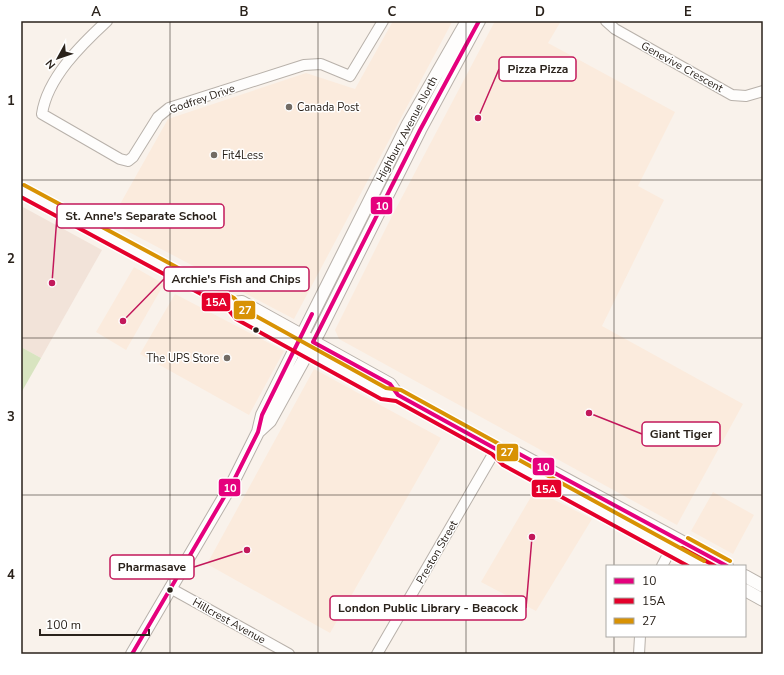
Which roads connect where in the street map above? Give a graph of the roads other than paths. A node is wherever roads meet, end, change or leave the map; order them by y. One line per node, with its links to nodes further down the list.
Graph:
1 (107, 21): 2 (street, Godfrey Drive)
2 (383, 21)
3 (606, 21): 5 (street, Genevive Crescent)
4 (472, 22): 8 (main road, Highbury Avenue North); 9 (main road, Highbury Avenue North)
5 (763, 91)
6 (21, 190): 7 (main road)
7 (231, 304): 8 (main road); 9 (main road)
8 (302, 335): 9 (main road, Highbury Avenue North)
9 (306, 347): 10 (main road); 18 (main road, Highbury Avenue North)
10 (496, 449): 11 (main road); 12 (main road); 24 (street, Preston Street)
11 (676, 538): 12 (street); 15 (main road)
12 (671, 549): 13 (street); 14 (main road)
13 (663, 565)
14 (699, 565)
15 (725, 565)
16 (746, 577): 17 (main road)
17 (763, 586)
18 (170, 588): 22 (main road, Highbury Avenue North); 23 (street, Hillcrest Avenue)
19 (746, 591): 20 (main road)
20 (763, 600)
21 (640, 637): 25 (street)
22 (132, 654)
23 (289, 654)
24 (377, 654)
25 (639, 654)

